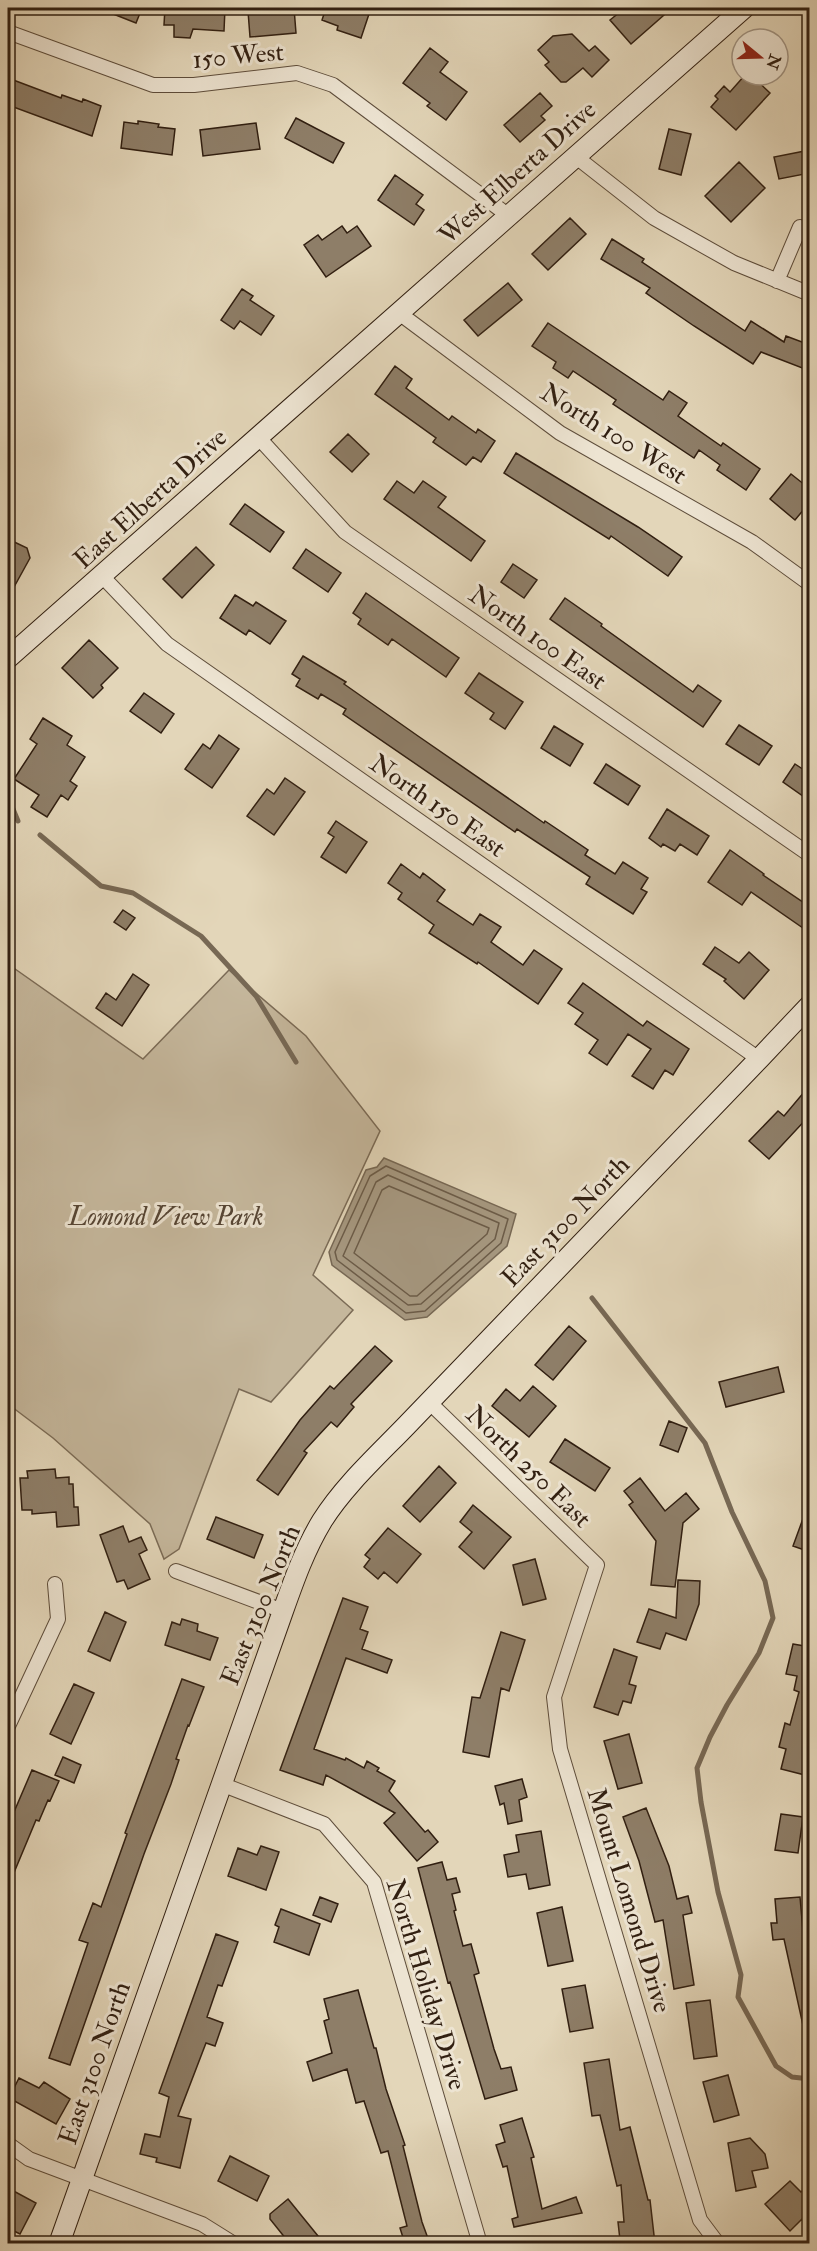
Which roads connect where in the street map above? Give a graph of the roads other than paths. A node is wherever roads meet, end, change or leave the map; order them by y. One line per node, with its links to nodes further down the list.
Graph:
1 (744, 8): 3 (street, West Elberta Drive)
2 (8, 32): 4 (street, 150 West)
3 (574, 156): 4 (street, West Elberta Drive); 6 (street)
4 (509, 216): 8 (street, West Elberta Drive)
5 (800, 227): 6 (street)
6 (777, 281): 7 (street)
7 (810, 294)
8 (399, 313): 9 (street, West Elberta Drive); 12 (street, North 100 West)
9 (326, 376): 10 (street, East Elberta Drive)
10 (258, 437): 11 (street, East Elberta Drive); 14 (street, North 100 East)
11 (102, 576): 13 (street, East Elberta Drive); 16 (street, North 150 East)
12 (810, 584)
13 (8, 658)
14 (810, 855)
15 (810, 1005): 16 (street, East 3100 North)
16 (759, 1059): 17 (street, East 3100 North)
17 (429, 1402): 18 (street, North 250 East); 21 (street, East 3100 North)
18 (597, 1565): 29 (street, Mount Lomond Drive)
19 (176, 1571): 21 (street)
20 (55, 1584): 22 (street)
21 (283, 1611): 23 (street, East 3100 North)
22 (8, 1726)
23 (221, 1784): 25 (street, East 3100 North); 28 (street, North Holiday Drive)
24 (8, 2144): 25 (street)
25 (83, 2178): 26 (street, East 3100 North); 27 (street)
26 (59, 2244)
27 (234, 2244)
28 (480, 2244)
29 (718, 2244)

